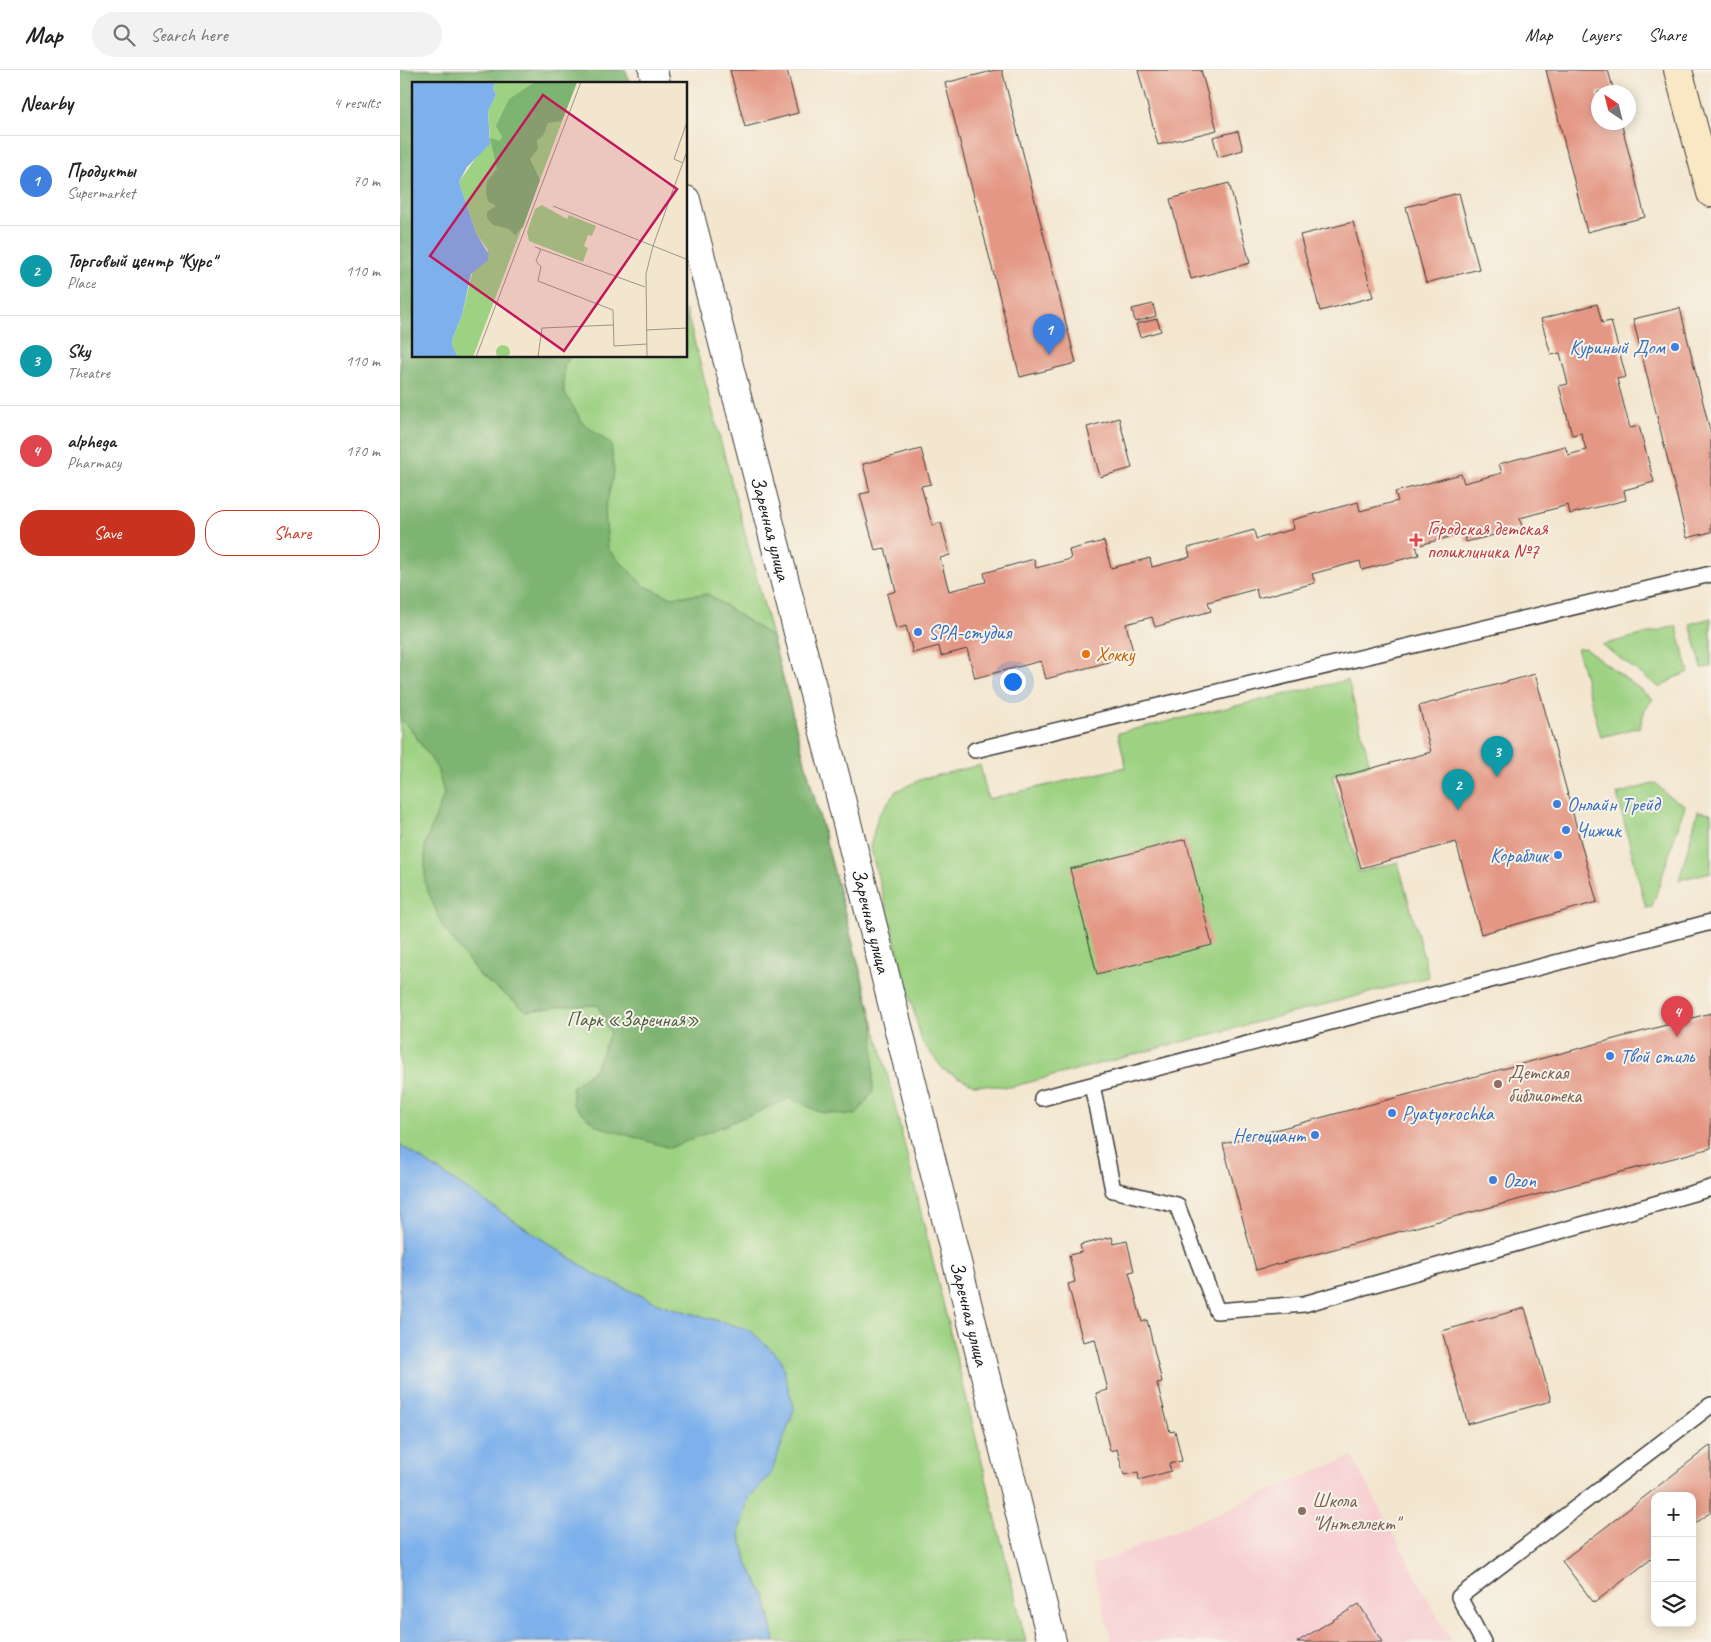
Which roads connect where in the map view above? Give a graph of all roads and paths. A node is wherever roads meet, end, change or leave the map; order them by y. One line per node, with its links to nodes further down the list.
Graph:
1 (1678, 70): 2 (main road)
2 (1711, 193)
3 (688, 208): 11 (street, Заречная улица)
4 (1711, 574): 5 (lane)
5 (975, 750)
6 (1711, 922): 7 (lane)
7 (1092, 1085): 8 (lane); 9 (lane)
8 (1042, 1098)
9 (1711, 1188)
10 (1711, 1405): 12 (lane)
11 (1052, 1642)
12 (1483, 1642)

